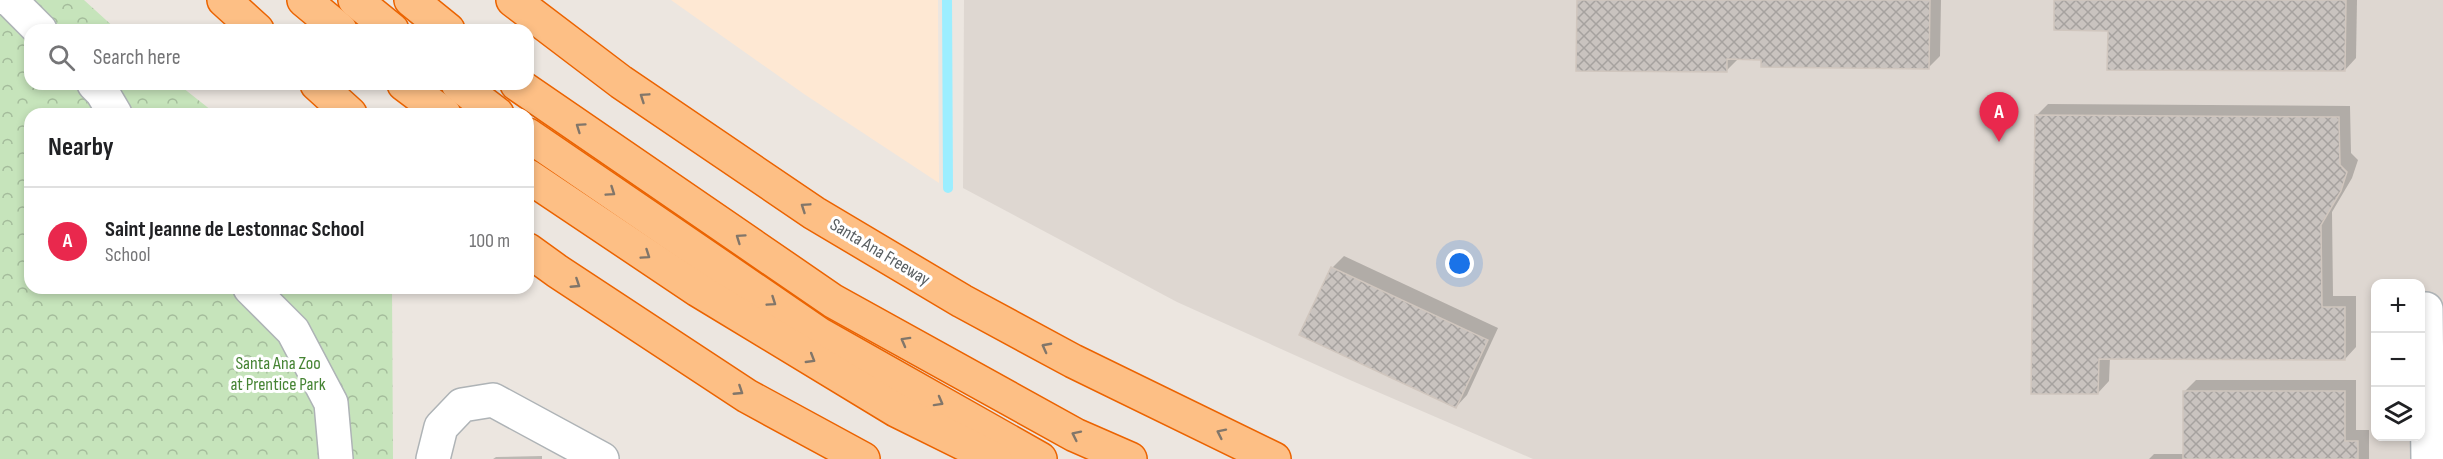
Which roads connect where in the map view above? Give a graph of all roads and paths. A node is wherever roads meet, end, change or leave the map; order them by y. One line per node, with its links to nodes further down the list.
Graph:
1 (10, 0): 7 (lane)
2 (224, 0): 8 (highway)
3 (304, 0): 9 (highway)
4 (355, 0): 10 (highway)
5 (411, 0): 11 (highway)
6 (513, 0): 33 (highway, Santa Ana Freeway, one-way to 6)
7 (34, 24)
8 (250, 24)
9 (333, 24)
10 (385, 24)
11 (441, 24)
12 (100, 90): 17 (lane)
13 (324, 90): 18 (highway)
14 (412, 90): 19 (highway)
15 (466, 90): 20 (highway)
16 (526, 90): 32 (highway, one-way to 16)
17 (111, 108)
18 (343, 108)
19 (436, 108)
20 (489, 108)
21 (534, 139): 31 (highway, one-way to 31)
22 (534, 180): 30 (highway, one-way to 30)
23 (534, 254): 29 (highway, one-way to 29)
24 (255, 294): 26 (lane)
25 (2426, 309): 34 (lane)
26 (336, 459)
27 (433, 459): 28 (lane)
28 (602, 459)
29 (863, 459)
30 (995, 459)
31 (1040, 459)
32 (1130, 459)
33 (1274, 459)
34 (2428, 459)

